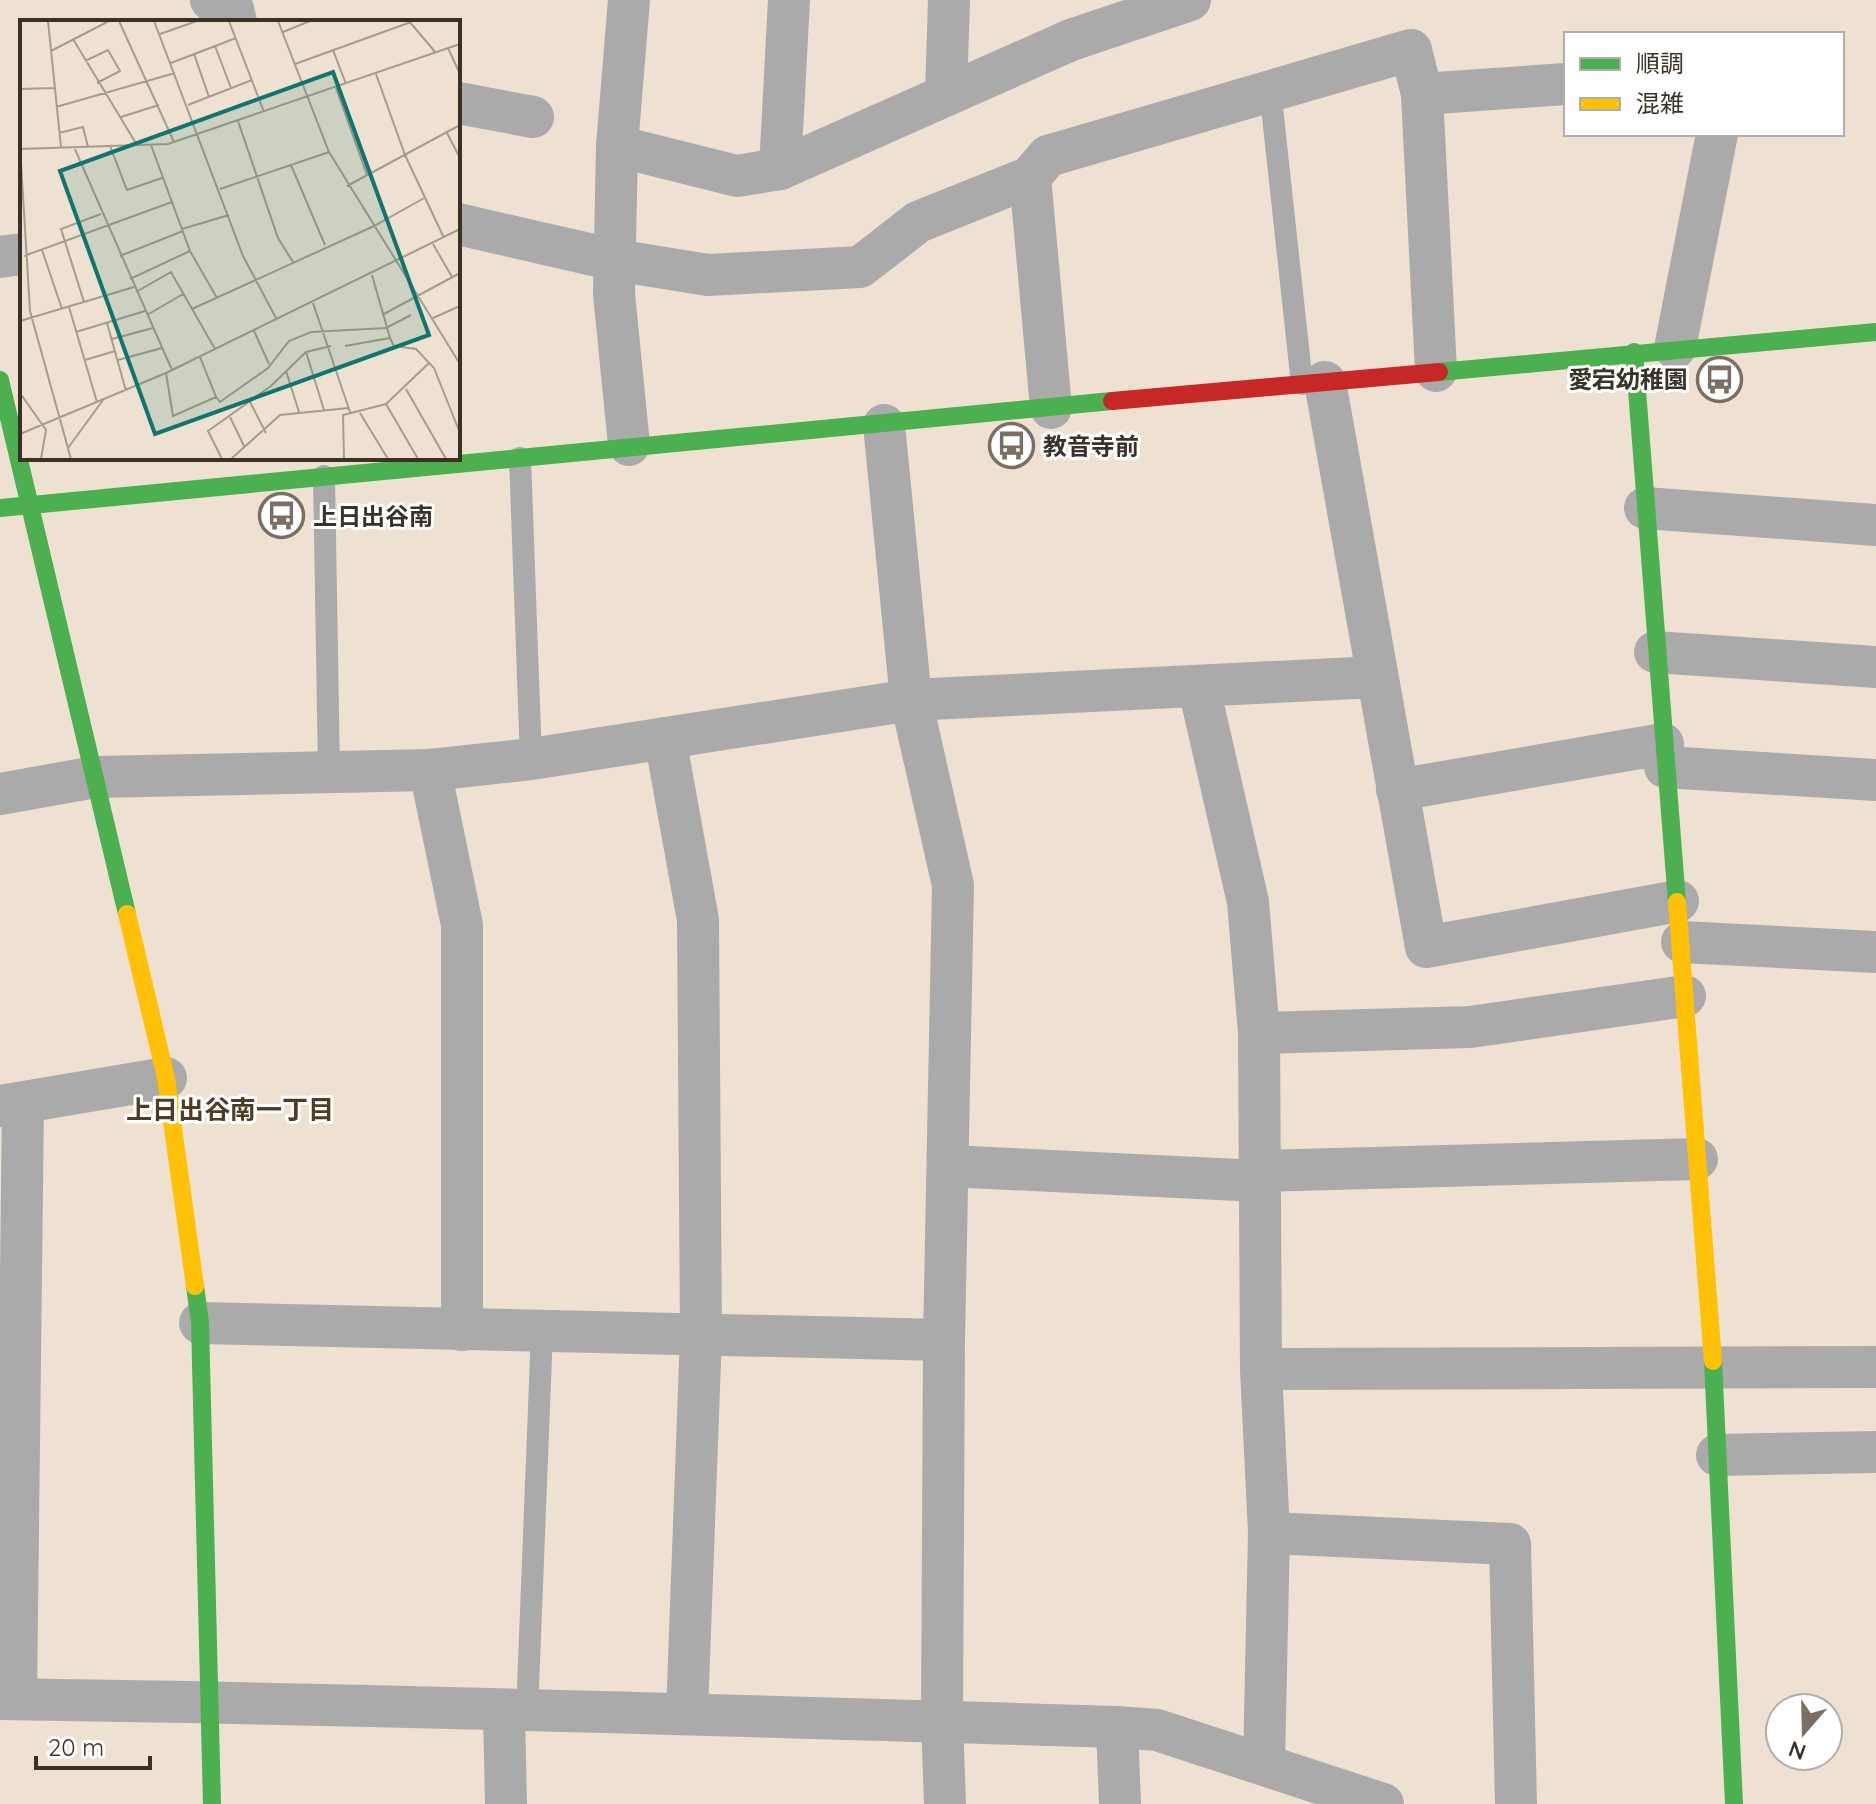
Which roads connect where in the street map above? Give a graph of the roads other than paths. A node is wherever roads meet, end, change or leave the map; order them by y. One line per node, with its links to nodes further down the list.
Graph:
1 (211, 0): 6 (street)
2 (629, 0): 14 (street)
3 (789, 0): 15 (street)
4 (949, 0): 9 (street)
5 (1190, 0): 9 (street)
6 (236, 20)
7 (1564, 84): 10 (street)
8 (1270, 89): 10 (street); 16 (street); 25 (lane)
9 (946, 94): 15 (street)
10 (1422, 94): 23 (street)
11 (460, 103): 12 (street)
12 (533, 117)
13 (1716, 136): 22 (street)
14 (617, 146): 15 (street); 20 (street)
15 (780, 169)
16 (1030, 177): 20 (street); 26 (street)
17 (460, 224): 20 (street)
18 (20, 254): 19 (street)
19 (0, 257)
20 (615, 260): 28 (street)
21 (1876, 332): 22 (street)
22 (1654, 350): 23 (street); 35 (street)
23 (1436, 371): 25 (street)
24 (0, 380): 33 (street)
25 (1313, 383): 26 (street); 39 (street)
26 (1051, 408): 27 (street)
27 (884, 425): 28 (street); 41 (street)
28 (629, 445): 29 (street)
29 (520, 458): 32 (street); 44 (lane)
30 (294, 468): 31 (street); 32 (street)
31 (212, 473): 33 (street)
32 (324, 476): 46 (lane)
33 (30, 503): 34 (street); 47 (street)
34 (0, 508)
35 (1645, 508): 36 (street); 37 (street)
36 (1876, 525)
37 (1655, 652): 38 (street); 43 (street)
38 (1876, 667)
39 (1376, 677): 40 (street); 49 (street)
40 (1199, 688): 41 (street); 55 (street)
41 (911, 700): 42 (street); 59 (street)
42 (665, 738): 44 (street); 64 (street)
43 (1664, 756): 48 (street); 49 (street); 51 (street)
44 (531, 759): 45 (street)
45 (430, 770): 46 (street); 62 (street)
46 (329, 771): 47 (street)
47 (95, 777): 50 (street); 56 (street)
48 (1876, 780)
49 (1397, 790): 51 (street)
50 (0, 794)
51 (1678, 901): 52 (street)
52 (1682, 942): 53 (street); 54 (street)
53 (1876, 952)
54 (1685, 996): 55 (street); 58 (street)
55 (1259, 1033): 60 (street)
56 (166, 1078): 57 (street); 61 (street)
57 (12, 1104): 72 (street)
58 (1697, 1159): 60 (street); 66 (street)
59 (948, 1166): 60 (street); 65 (street)
60 (1260, 1176): 68 (street)
61 (200, 1323): 62 (street); 73 (street)
62 (462, 1330): 63 (street)
63 (542, 1331): 64 (street); 74 (lane)
64 (701, 1335): 65 (street); 75 (street)
65 (944, 1340): 76 (street)
66 (1713, 1367): 67 (street); 68 (street); 70 (street)
67 (1876, 1367)
68 (1261, 1369): 71 (street)
69 (1876, 1452): 70 (street)
70 (1717, 1455): 85 (street)
71 (1269, 1533): 78 (street); 84 (street)
72 (8, 1699): 73 (street)
73 (210, 1700): 74 (street); 80 (street)
74 (516, 1712): 75 (street); 81 (street)
75 (687, 1713): 76 (street)
76 (942, 1722): 77 (street); 82 (street)
77 (1117, 1727): 78 (street); 83 (street)
78 (1264, 1763): 79 (street)
79 (1357, 1800)
80 (212, 1804)
81 (506, 1804)
82 (945, 1804)
83 (1120, 1804)
84 (1516, 1804)
85 (1734, 1804)

